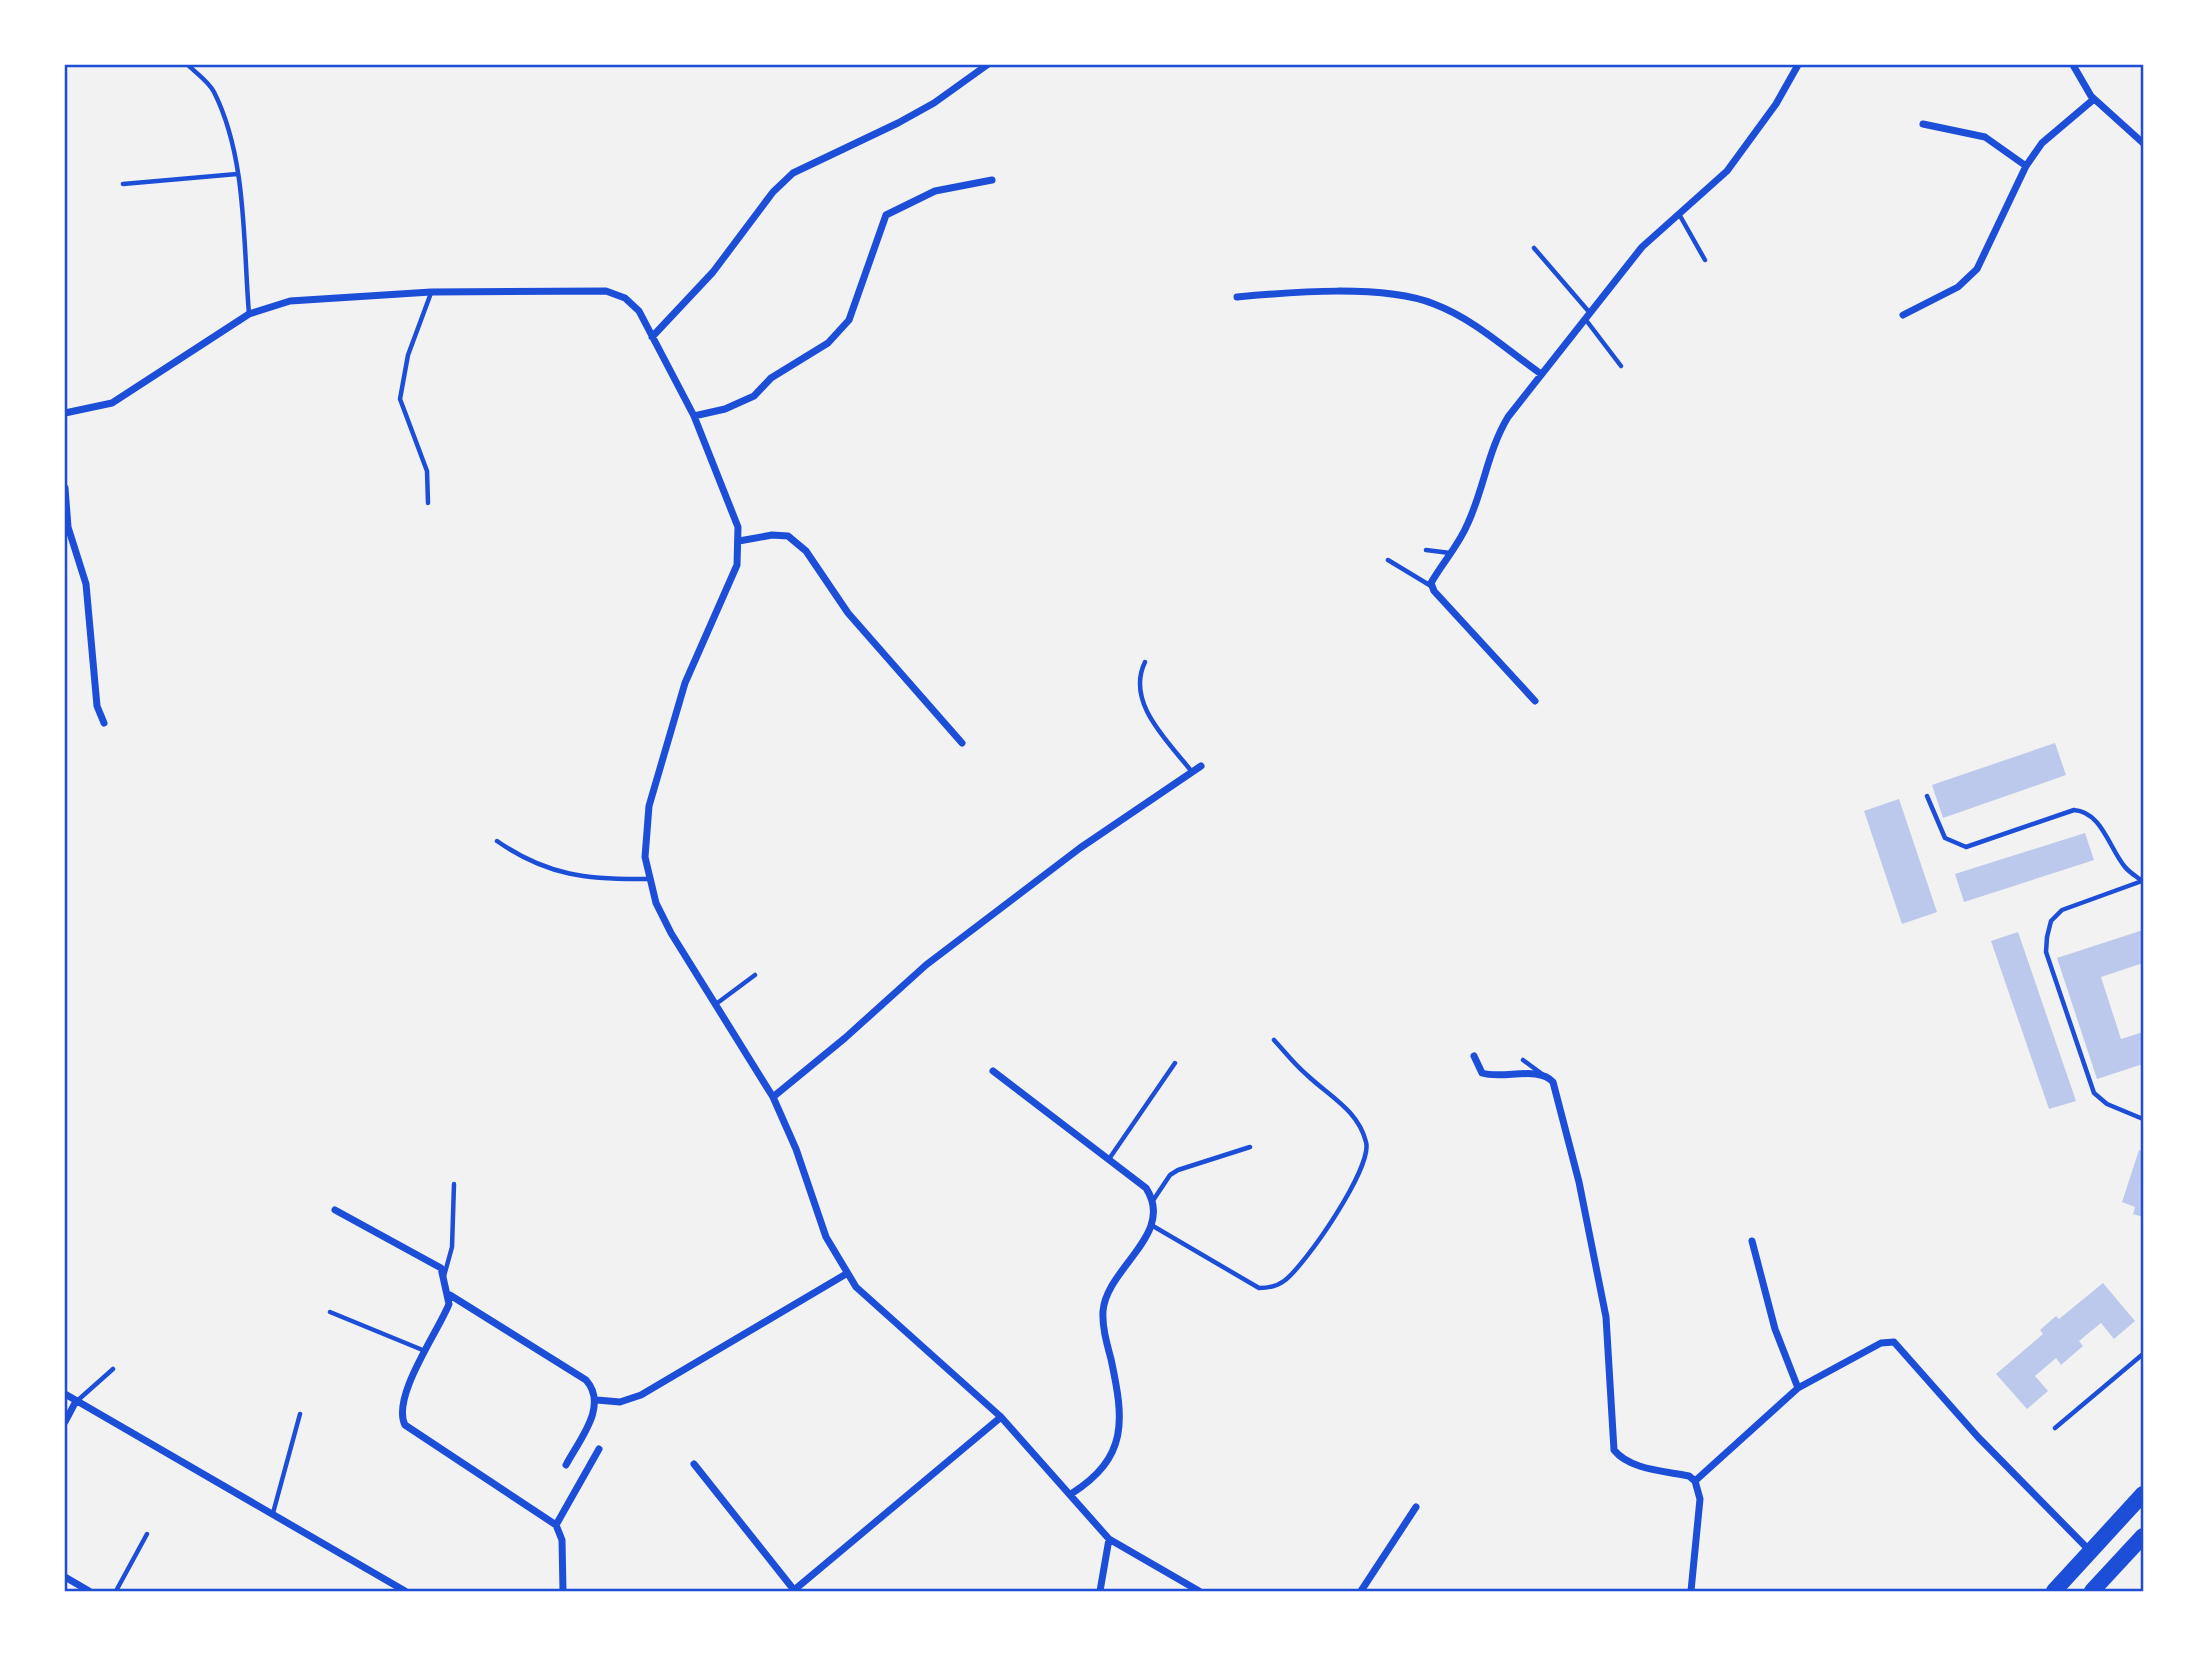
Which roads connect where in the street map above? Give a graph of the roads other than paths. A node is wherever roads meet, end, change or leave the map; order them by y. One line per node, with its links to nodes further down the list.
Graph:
1 (188, 65): 9 (lane)
2 (986, 65): 20 (street)
3 (1798, 65): 12 (street)
4 (2073, 65): 5 (street)
5 (2094, 99): 7 (street); 8 (street)
6 (1923, 124): 8 (street)
7 (2143, 143)
8 (2026, 166): 18 (street)
9 (237, 174): 11 (lane); 17 (lane)
10 (992, 180): 24 (street)
11 (123, 184)
12 (1679, 214): 14 (lane); 19 (street)
13 (1534, 248): 19 (lane)
14 (1704, 260)
15 (431, 292): 17 (street); 20 (street); 26 (lane)
16 (1237, 297): 22 (street)
17 (249, 314): 23 (street)
18 (1903, 315)
19 (1588, 316): 21 (lane); 22 (street)
20 (652, 337): 24 (street)
21 (1621, 366)
22 (1541, 374): 30 (street)
23 (65, 413)
24 (694, 416): 28 (street)
25 (65, 488): 27 (street)
26 (429, 503)
27 (67, 538): 35 (street)
28 (739, 541): 36 (street); 41 (street)
29 (1426, 550): 30 (lane)
30 (1451, 554): 32 (street)
31 (1388, 560): 32 (lane)
32 (1431, 586): 34 (street)
33 (1144, 662): 38 (lane)
34 (1535, 701)
35 (104, 723)
36 (962, 743)
37 (1201, 765): 38 (street)
38 (1192, 772): 51 (street)
39 (1927, 796): 42 (lane)
40 (496, 841): 41 (lane)
41 (649, 879): 44 (street)
42 (2143, 881): 52 (lane)
43 (755, 975): 44 (lane)
44 (716, 1005): 51 (street)
45 (1274, 1040): 58 (lane)
46 (1474, 1056): 50 (street)
47 (1523, 1060): 50 (lane)
48 (1175, 1063): 54 (lane)
49 (993, 1071): 54 (street)
50 (1542, 1075): 78 (street)
51 (773, 1097): 60 (street)
52 (2143, 1119)
53 (1250, 1147): 56 (lane)
54 (1109, 1159): 56 (street)
55 (454, 1184): 61 (lane)
56 (1154, 1199): 58 (street)
57 (335, 1210): 61 (street)
58 (1153, 1226): 79 (street)
59 (1752, 1241): 67 (street)
60 (846, 1274): 69 (street); 72 (street)
61 (444, 1276): 62 (street)
62 (450, 1295): 64 (street); 69 (street)
63 (330, 1312): 64 (lane)
64 (425, 1351): 83 (street)
65 (2143, 1354): 74 (lane)
66 (113, 1369): 70 (lane)
67 (1798, 1388): 78 (street); 87 (street)
68 (65, 1394): 70 (street)
69 (597, 1400): 77 (street)
70 (76, 1401): 73 (street); 82 (street)
71 (300, 1414): 82 (lane)
72 (1001, 1417): 79 (street); 93 (street)
73 (65, 1422)
74 (2055, 1428)
75 (598, 1448): 83 (street)
76 (694, 1464): 93 (street)
77 (566, 1465)
78 (1695, 1481): 97 (street)
79 (1072, 1494): 85 (street)
80 (2143, 1494): 87 (highway)
81 (1416, 1507): 96 (street)
82 (273, 1513): 91 (street)
83 (556, 1525): 92 (street)
84 (147, 1534): 90 (lane)
85 (1109, 1539): 94 (street); 95 (street)
86 (2141, 1542): 99 (highway)
87 (2092, 1553): 98 (highway)
88 (65, 1577): 89 (street)
89 (89, 1591)
90 (116, 1591)
91 (405, 1591)
92 (564, 1591)
93 (793, 1591)
94 (1100, 1591)
95 (1199, 1591)
96 (1361, 1591)
97 (1691, 1591)
98 (2054, 1591)
99 (2092, 1591)

